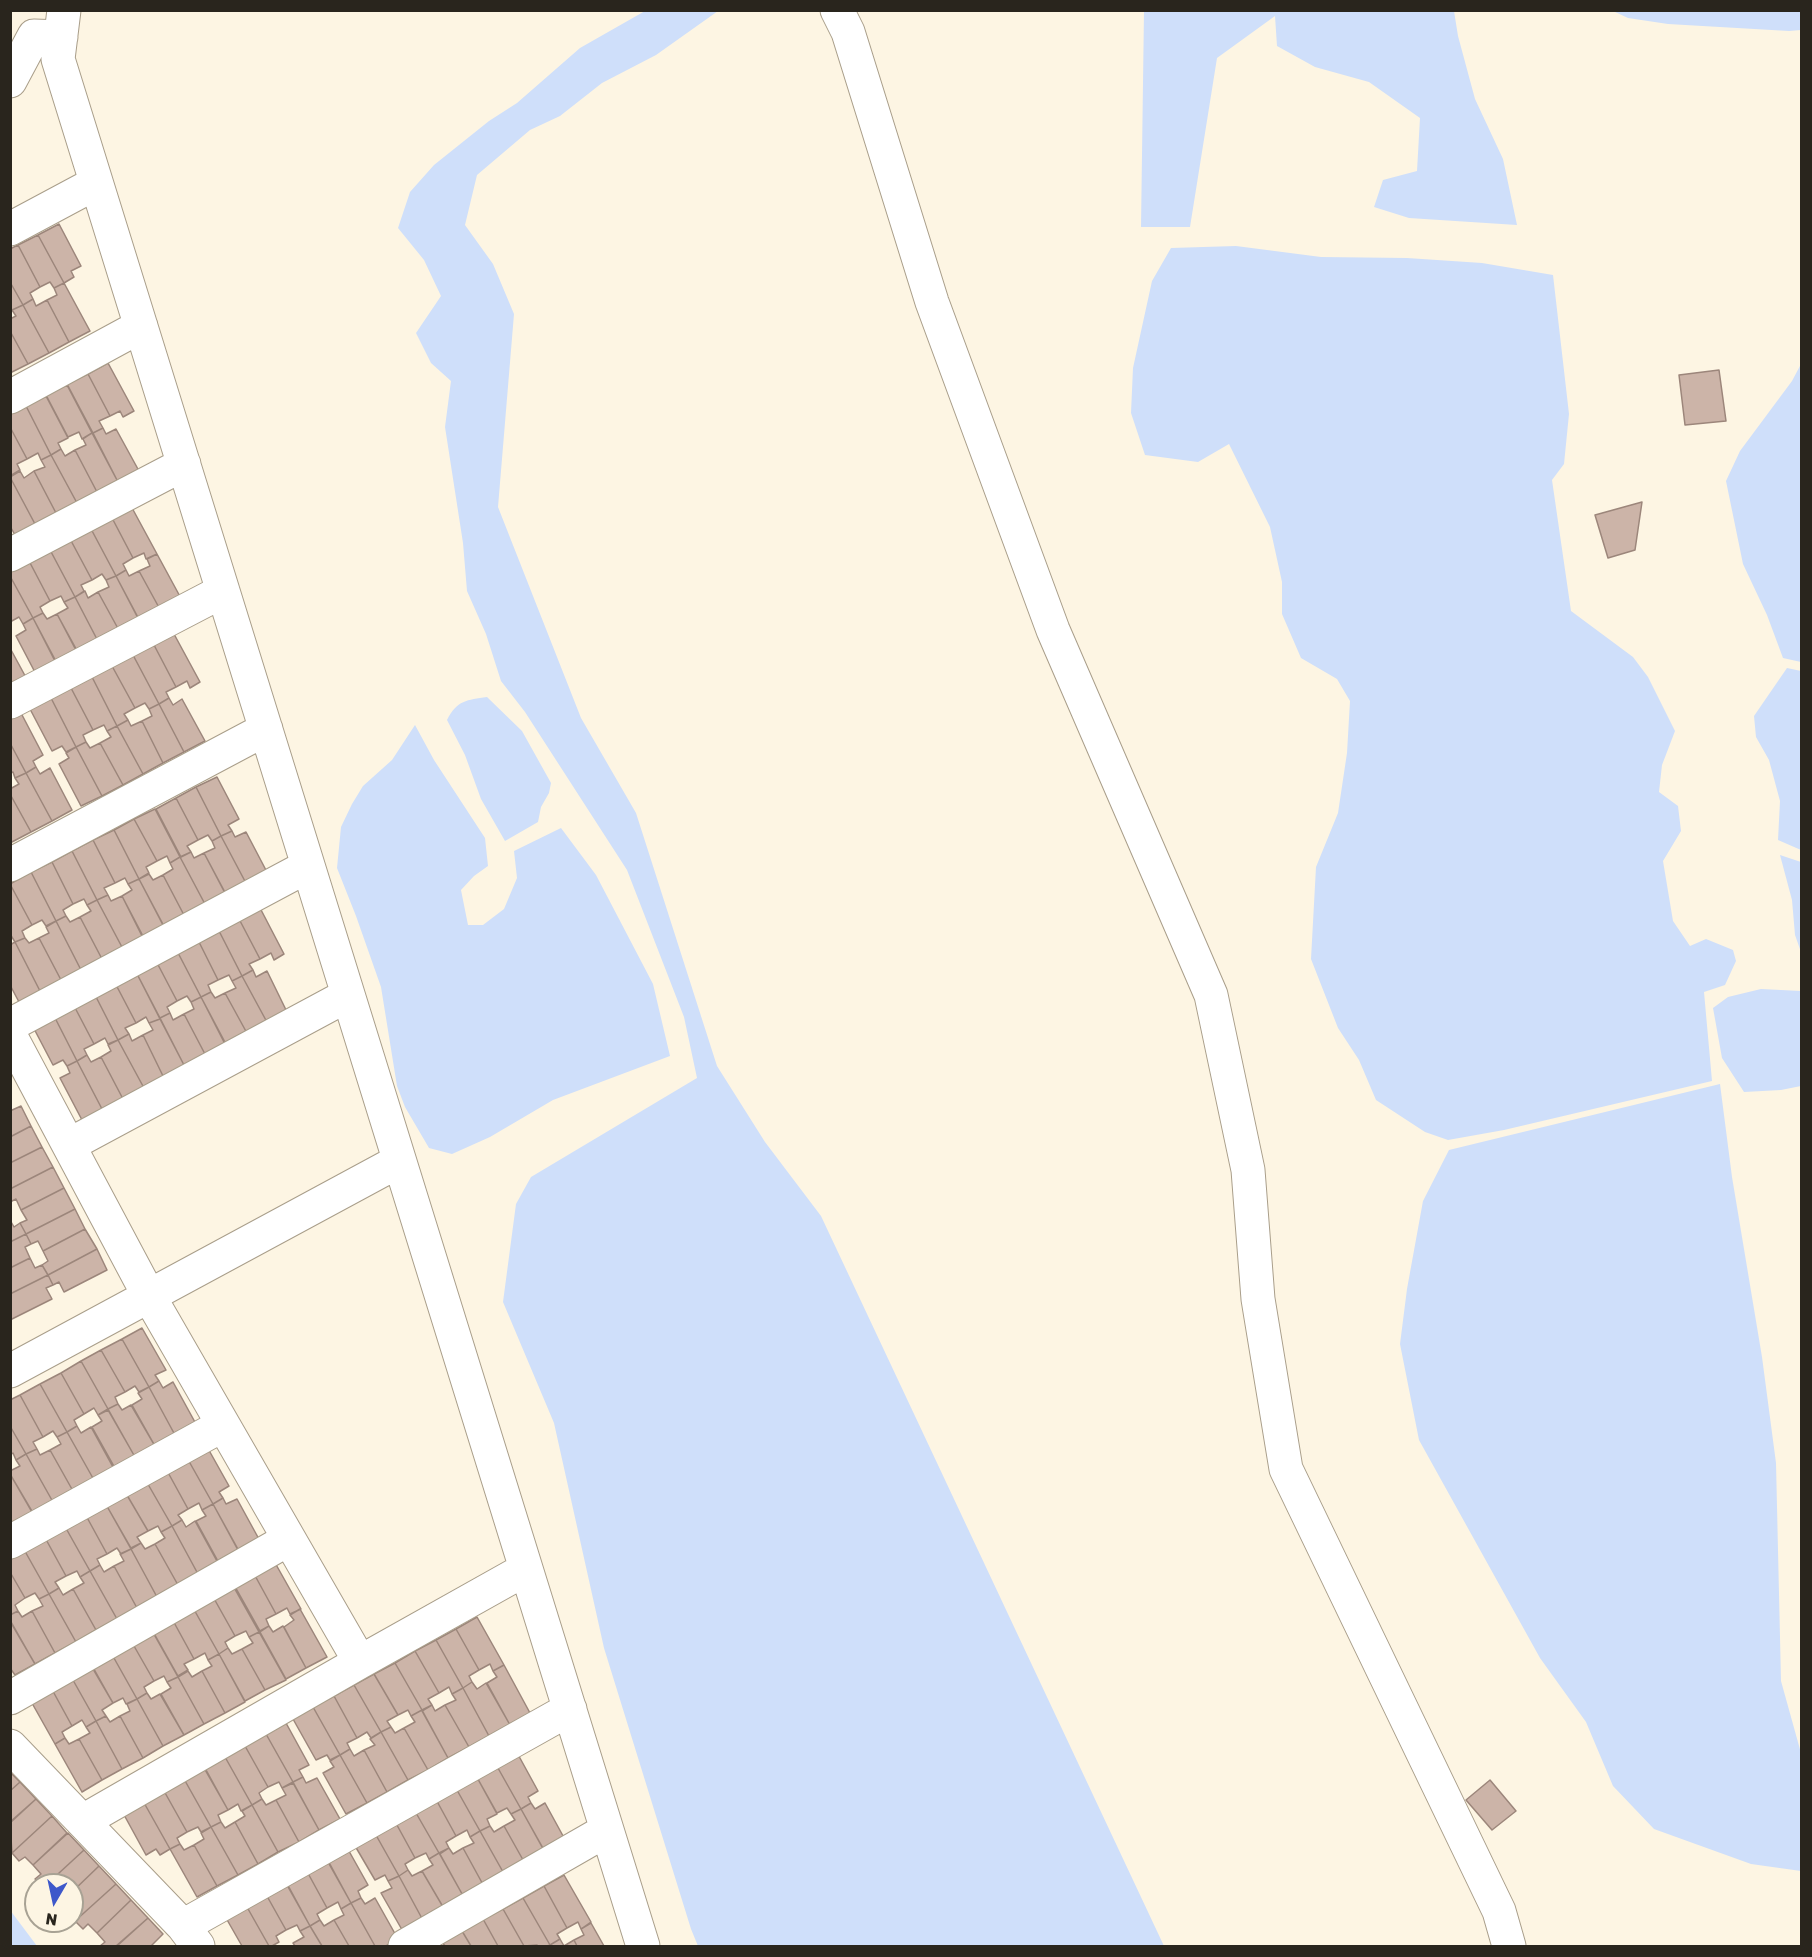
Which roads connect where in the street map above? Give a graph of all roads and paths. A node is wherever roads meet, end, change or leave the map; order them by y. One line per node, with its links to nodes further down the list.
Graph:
1 (837, 10): 35 (street)
2 (63, 23): 3 (street); 4 (street)
3 (10, 81)
4 (96, 183): 5 (street); 6 (street)
5 (10, 229)
6 (141, 326): 7 (street); 8 (street)
7 (10, 397)
8 (184, 464): 9 (street); 10 (street)
9 (10, 555)
10 (223, 591): 11 (street); 12 (street)
11 (10, 702)
12 (266, 729): 13 (street); 14 (street)
13 (10, 865)
14 (308, 866): 15 (street); 16 (street)
15 (348, 994): 18 (street); 19 (street)
16 (10, 1025)
17 (10, 1035): 18 (street)
18 (69, 1146): 20 (street)
19 (399, 1161): 20 (street); 25 (street)
20 (149, 1296): 21 (street); 22 (street)
21 (12, 1365)
22 (223, 1425): 23 (street); 24 (street)
23 (289, 1539): 26 (street); 27 (street)
24 (10, 1542)
25 (526, 1569): 26 (street); 28 (street)
26 (360, 1662): 30 (street)
27 (10, 1698)
28 (570, 1709): 31 (street); 32 (street)
29 (10, 1746): 30 (street)
30 (82, 1821): 32 (street)
31 (607, 1830): 33 (street); 34 (street)
32 (190, 1936)
33 (405, 1947)
34 (643, 1947)
35 (1509, 1947)

